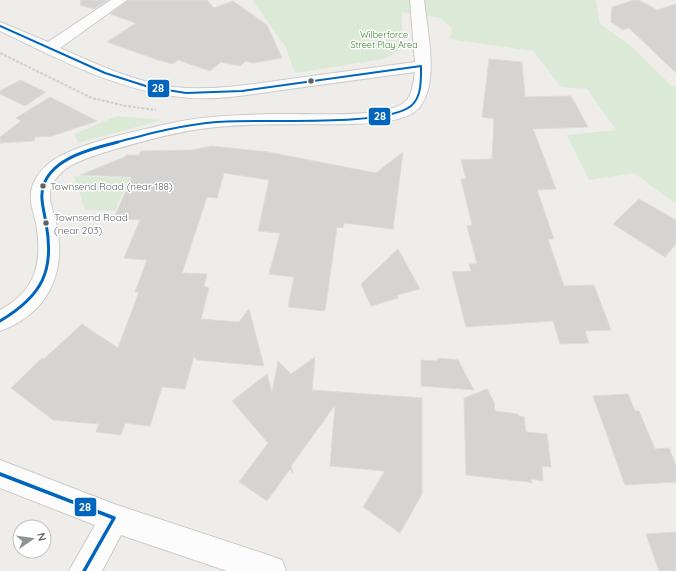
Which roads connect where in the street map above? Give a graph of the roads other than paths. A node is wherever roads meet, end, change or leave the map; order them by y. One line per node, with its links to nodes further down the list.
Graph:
1 (120, 0): 4 (street)
2 (417, 0): 5 (street)
3 (0, 26): 4 (street)
4 (50, 48): 5 (street)
5 (421, 66): 6 (street)
6 (0, 321)
7 (0, 474): 8 (street)
8 (114, 518): 9 (street); 10 (street)
9 (84, 571)
10 (271, 571)

